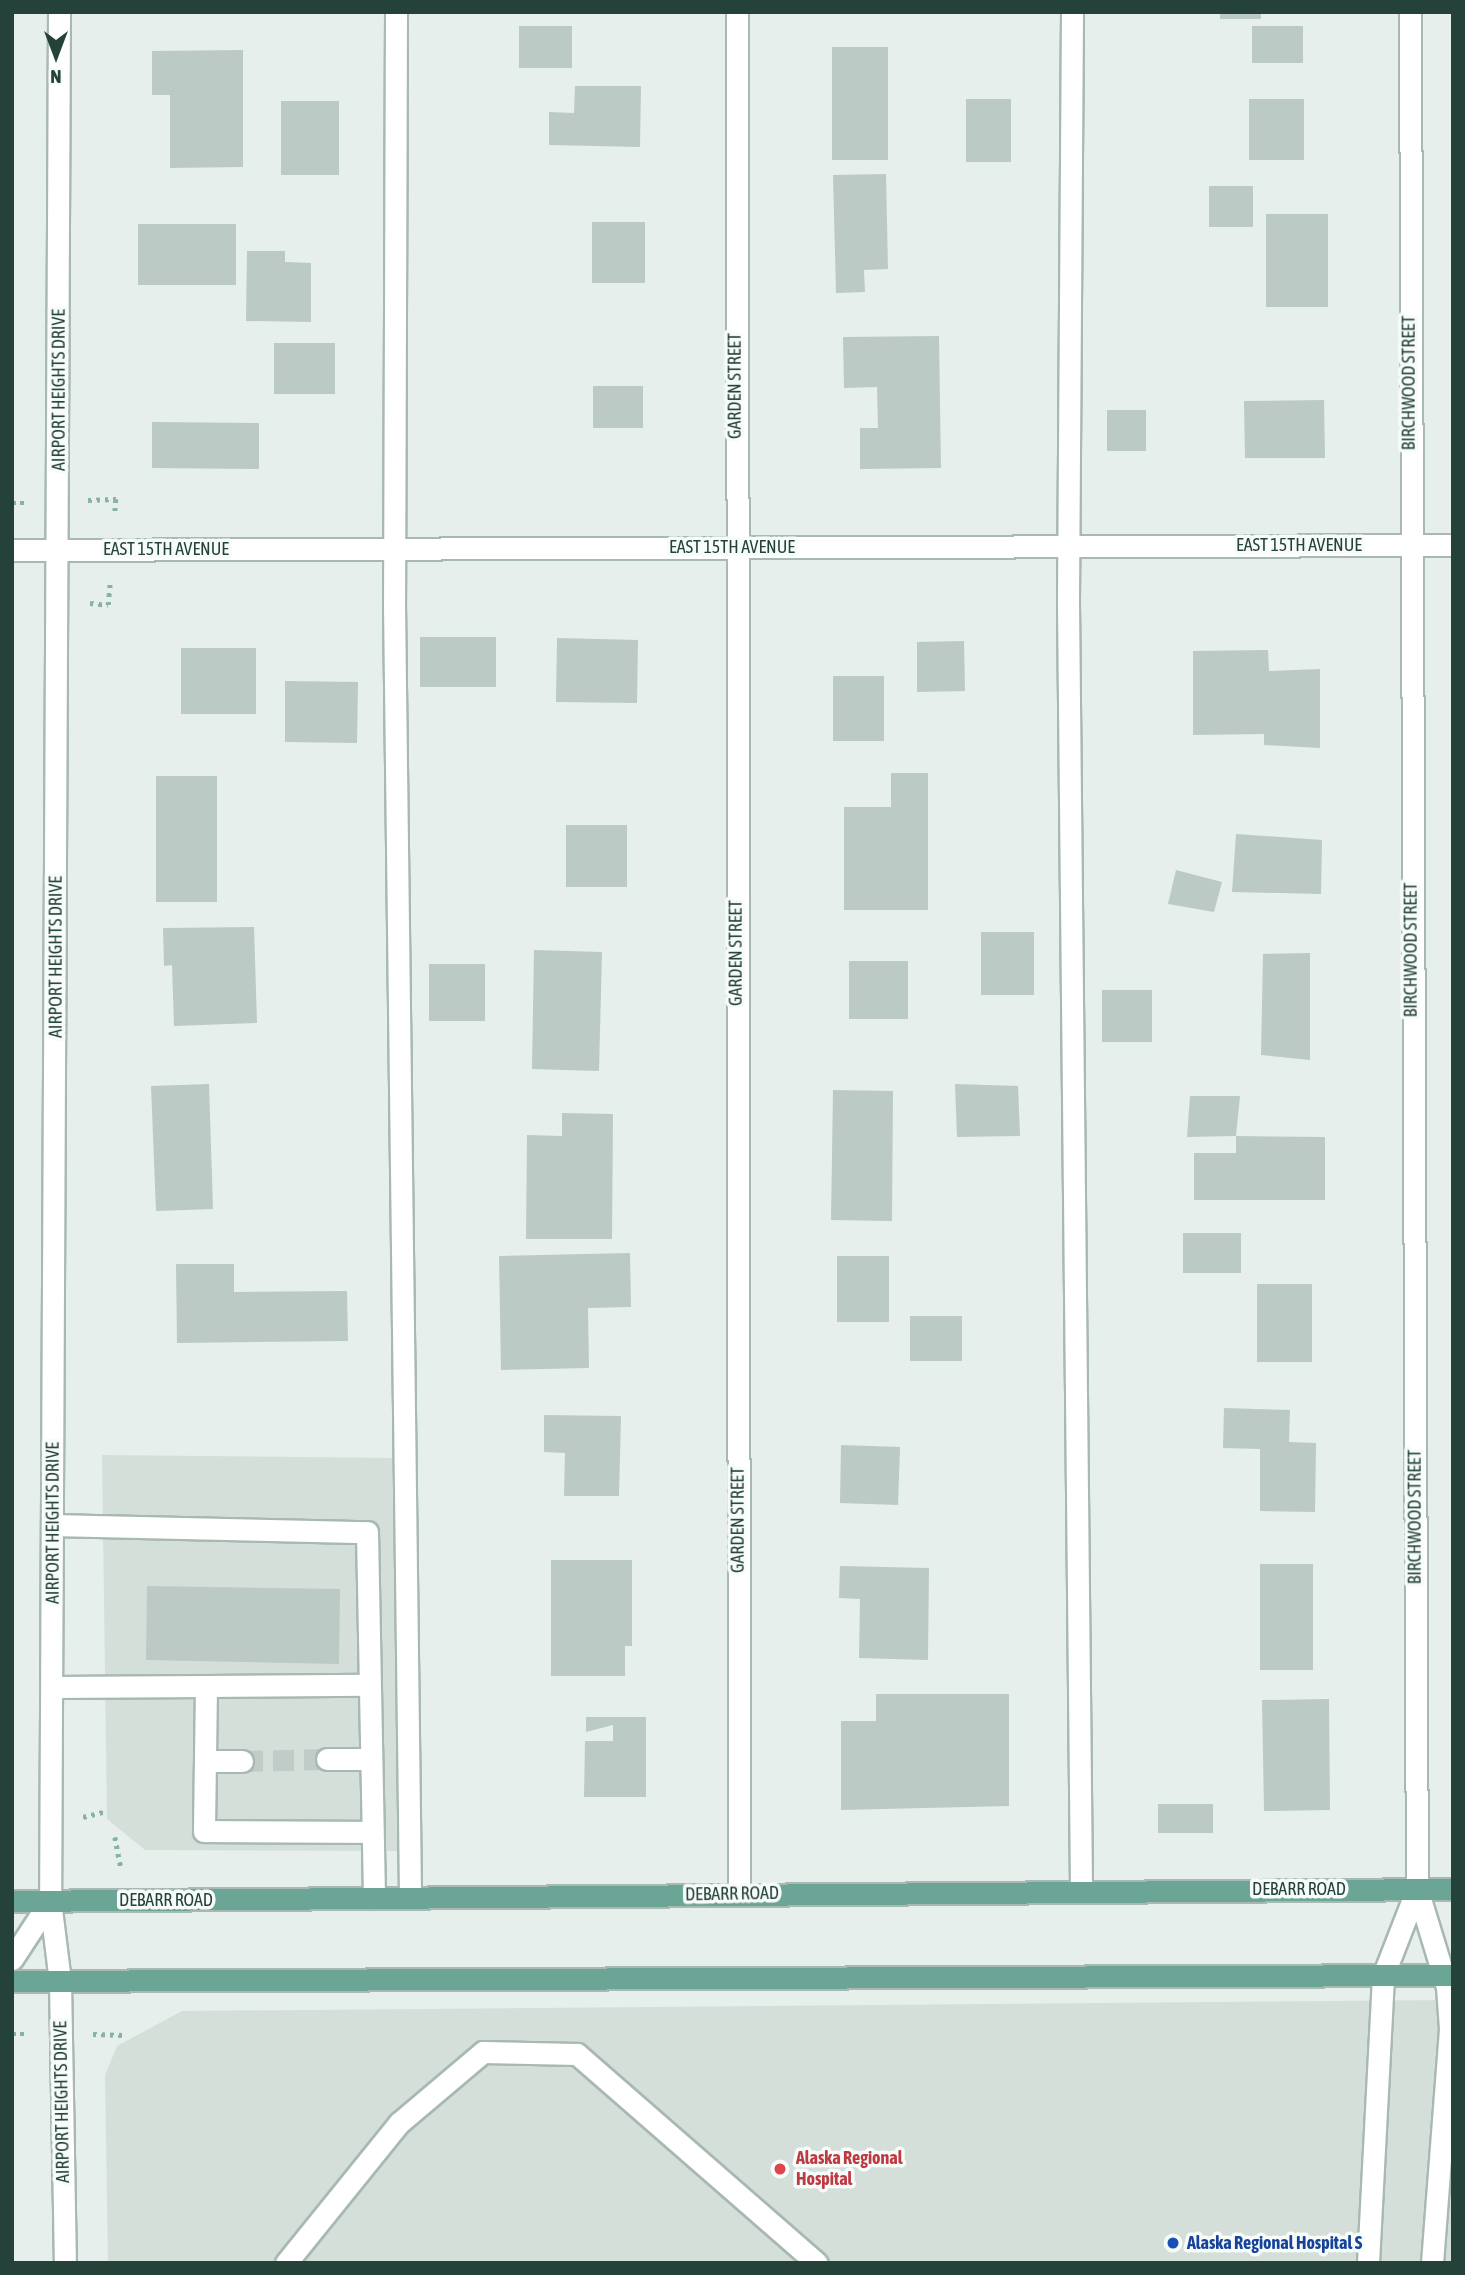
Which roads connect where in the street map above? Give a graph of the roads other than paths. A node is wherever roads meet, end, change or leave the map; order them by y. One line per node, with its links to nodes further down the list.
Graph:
1 (59, 12): 12 (street, AIRPORT HEIGHTS DRIVE)
2 (396, 12): 10 (street)
3 (737, 12): 9 (street, GARDEN STREET)
4 (1072, 12): 8 (street)
5 (1410, 12): 6 (street, BIRCHWOOD STREET)
6 (1409, 545): 7 (street, EAST 15TH AVENUE); 8 (street, EAST 15TH AVENUE); 23 (street, BIRCHWOOD STREET)
7 (1453, 545)
8 (1068, 546): 9 (street, EAST 15TH AVENUE); 22 (street)
9 (734, 547): 10 (street, EAST 15TH AVENUE); 25 (street, GARDEN STREET)
10 (394, 548): 12 (street, EAST 15TH AVENUE); 27 (street)
11 (12, 550): 12 (street, EAST 15TH AVENUE)
12 (60, 550): 13 (street, AIRPORT HEIGHTS DRIVE)
13 (52, 1525): 14 (street); 16 (street, AIRPORT HEIGHTS DRIVE)
14 (368, 1685): 15 (street); 18 (street)
15 (206, 1686): 16 (street); 19 (street)
16 (53, 1687): 29 (street, AIRPORT HEIGHTS DRIVE)
17 (327, 1759): 18 (street)
18 (370, 1759): 21 (street)
19 (205, 1761): 20 (street); 21 (street)
20 (242, 1761)
21 (372, 1832): 26 (street)
22 (1081, 1889): 23 (main road, DEBARR ROAD); 25 (main road, DEBARR ROAD)
23 (1417, 1889): 24 (main road, DEBARR ROAD); 31 (street); 32 (street)
24 (1453, 1889)
25 (739, 1894): 27 (main road, DEBARR ROAD)
26 (373, 1898): 27 (main road, DEBARR ROAD); 29 (main road, DEBARR ROAD)
27 (410, 1898)
28 (12, 1901): 29 (main road, DEBARR ROAD)
29 (50, 1901): 30 (street); 34 (street, AIRPORT HEIGHTS DRIVE)
30 (12, 1959)
31 (1448, 1975): 32 (main road); 39 (street)
32 (1383, 1976): 34 (main road); 38 (street)
33 (12, 1981): 34 (main road)
34 (60, 1981): 35 (street, AIRPORT HEIGHTS DRIVE)
35 (65, 2263)
36 (286, 2263): 37 (street)
37 (817, 2263)
38 (1368, 2263)
39 (1432, 2263)

